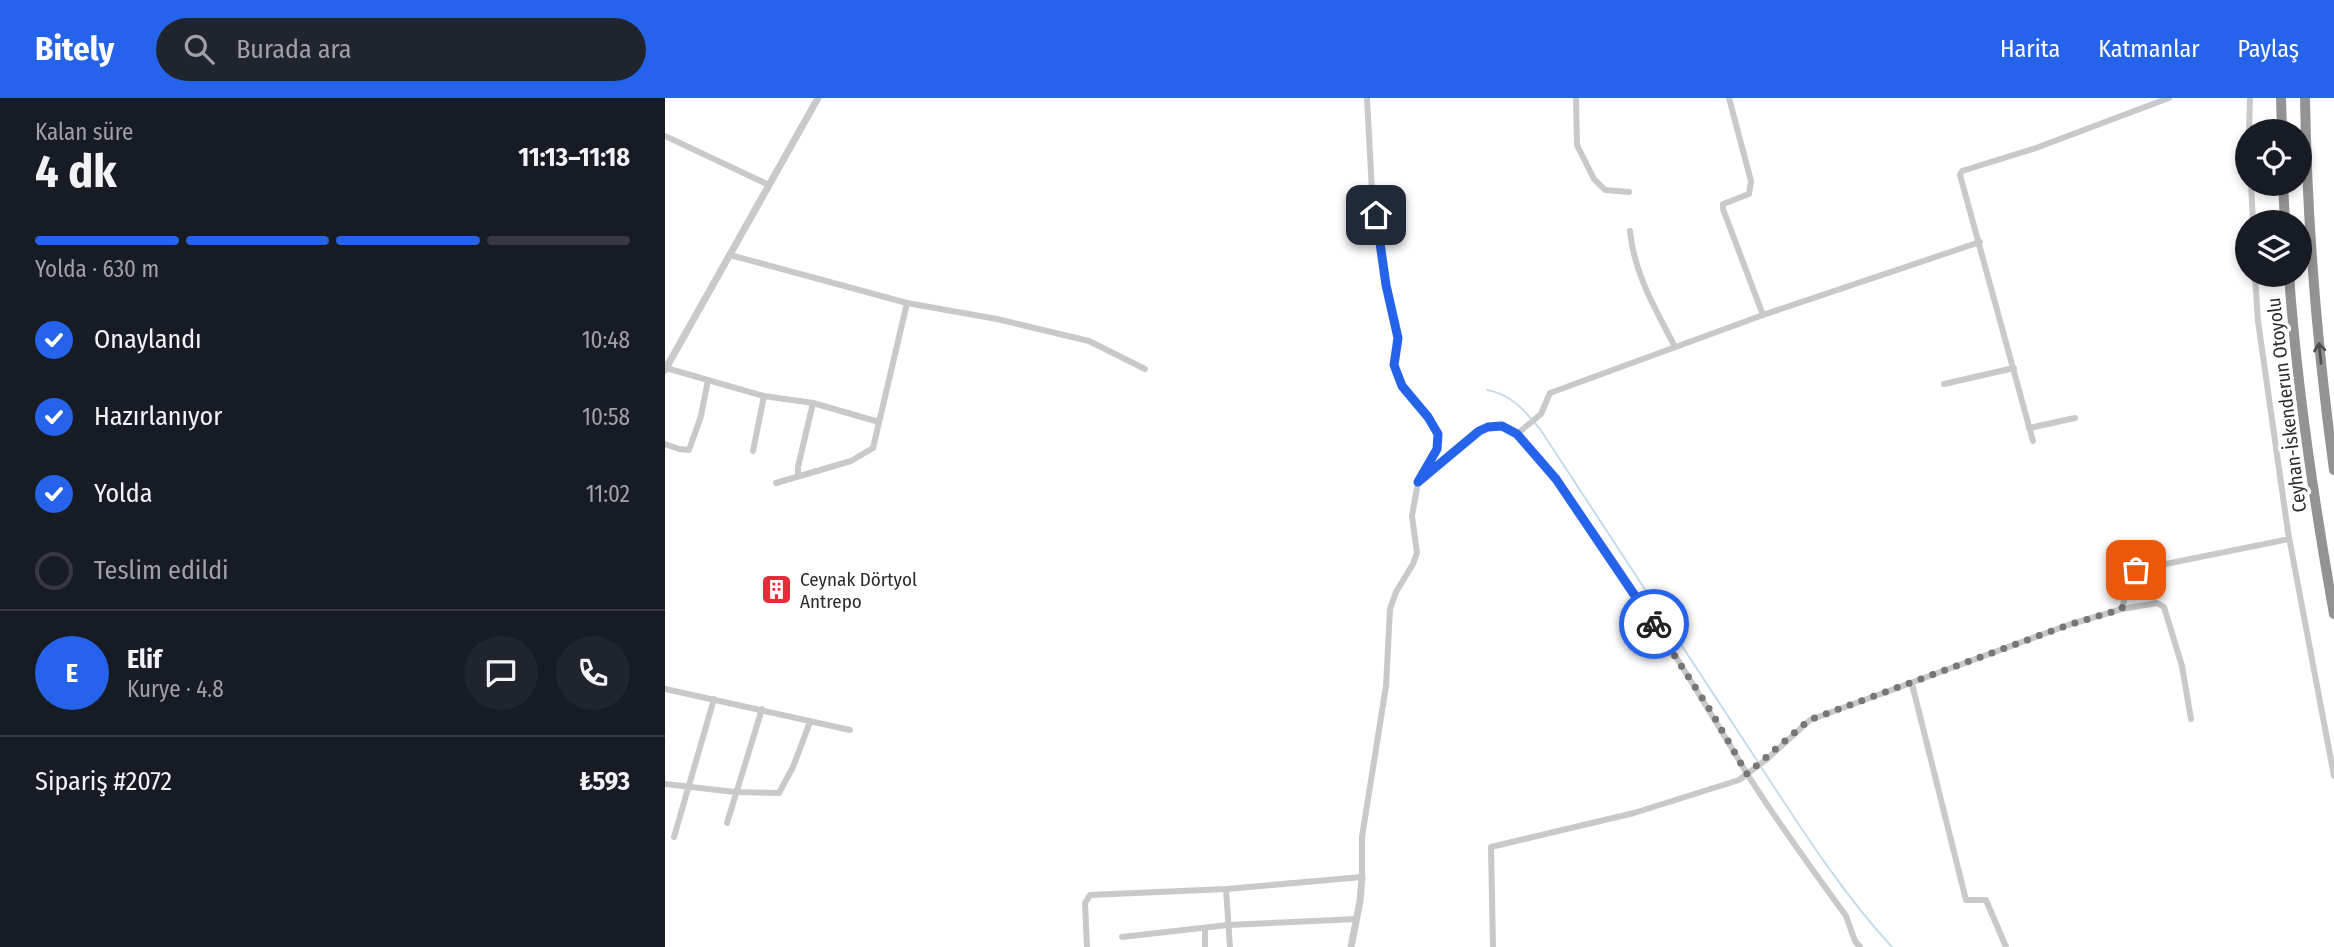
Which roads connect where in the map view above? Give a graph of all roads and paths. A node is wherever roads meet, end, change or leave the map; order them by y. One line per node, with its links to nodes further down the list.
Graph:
1 (818, 98): 12 (street)
2 (1367, 98): 38 (street)
3 (1576, 98): 13 (street)
4 (1729, 98): 20 (street)
5 (2169, 98): 15 (street)
6 (2251, 98): 9 (street)
7 (2281, 98): 10 (highway)
8 (2305, 98): 36 (highway, Ceyhan-İskenderun Otoyolu, one-way to 8)
9 (2250, 119)
10 (2282, 119)
11 (665, 136): 12 (street)
12 (769, 185): 16 (street)
13 (1629, 192)
14 (1630, 231): 21 (street)
15 (1980, 242): 20 (street); 22 (street)
16 (730, 255): 19 (street); 23 (street)
17 (2256, 287): 40 (street)
18 (2290, 287): 42 (highway, Ceyhan-İskenderun Otoyolu)
19 (907, 303): 24 (street); 30 (street)
20 (1762, 315): 21 (street)
21 (1675, 347): 32 (street)
22 (2014, 368): 26 (street); 31 (street)
23 (666, 369): 25 (street)
24 (1145, 369)
25 (708, 380): 27 (street); 34 (street)
26 (1944, 384)
27 (764, 396): 28 (street); 35 (street)
28 (813, 403): 30 (street); 37 (street)
29 (2075, 418): 31 (street)
30 (879, 422): 37 (street)
31 (2029, 428): 33 (street)
32 (1517, 434): 38 (street); 50 (street)
33 (2033, 441)
34 (665, 444)
35 (753, 451)
36 (2334, 470)
37 (798, 476): 39 (street)
38 (1418, 482): 57 (street)
39 (776, 483)
40 (2289, 539): 41 (street); 51 (street)
41 (2122, 609): 43 (street); 47 (street)
42 (2334, 614)
43 (1912, 684): 50 (street); 69 (street)
44 (666, 692): 45 (street)
45 (714, 699): 46 (street); 53 (street)
46 (762, 709): 48 (street); 54 (street)
47 (2191, 719)
48 (810, 722): 49 (street); 54 (street)
49 (850, 730)
50 (1750, 772): 67 (street); 68 (street)
51 (2334, 776)
52 (665, 784): 53 (street)
53 (688, 788): 54 (street); 56 (street)
54 (735, 792): 55 (street)
55 (727, 823)
56 (674, 837)
57 (1362, 877): 58 (street); 59 (street)
58 (1226, 889): 60 (street); 63 (street)
59 (1357, 919): 60 (street); 66 (street)
60 (1228, 925): 61 (street); 65 (street)
61 (1205, 928): 62 (street); 64 (street)
62 (1122, 937)
63 (1087, 947)
64 (1205, 947)
65 (1230, 947)
66 (1351, 947)
67 (1493, 947)
68 (1860, 947)
69 (2006, 947)

